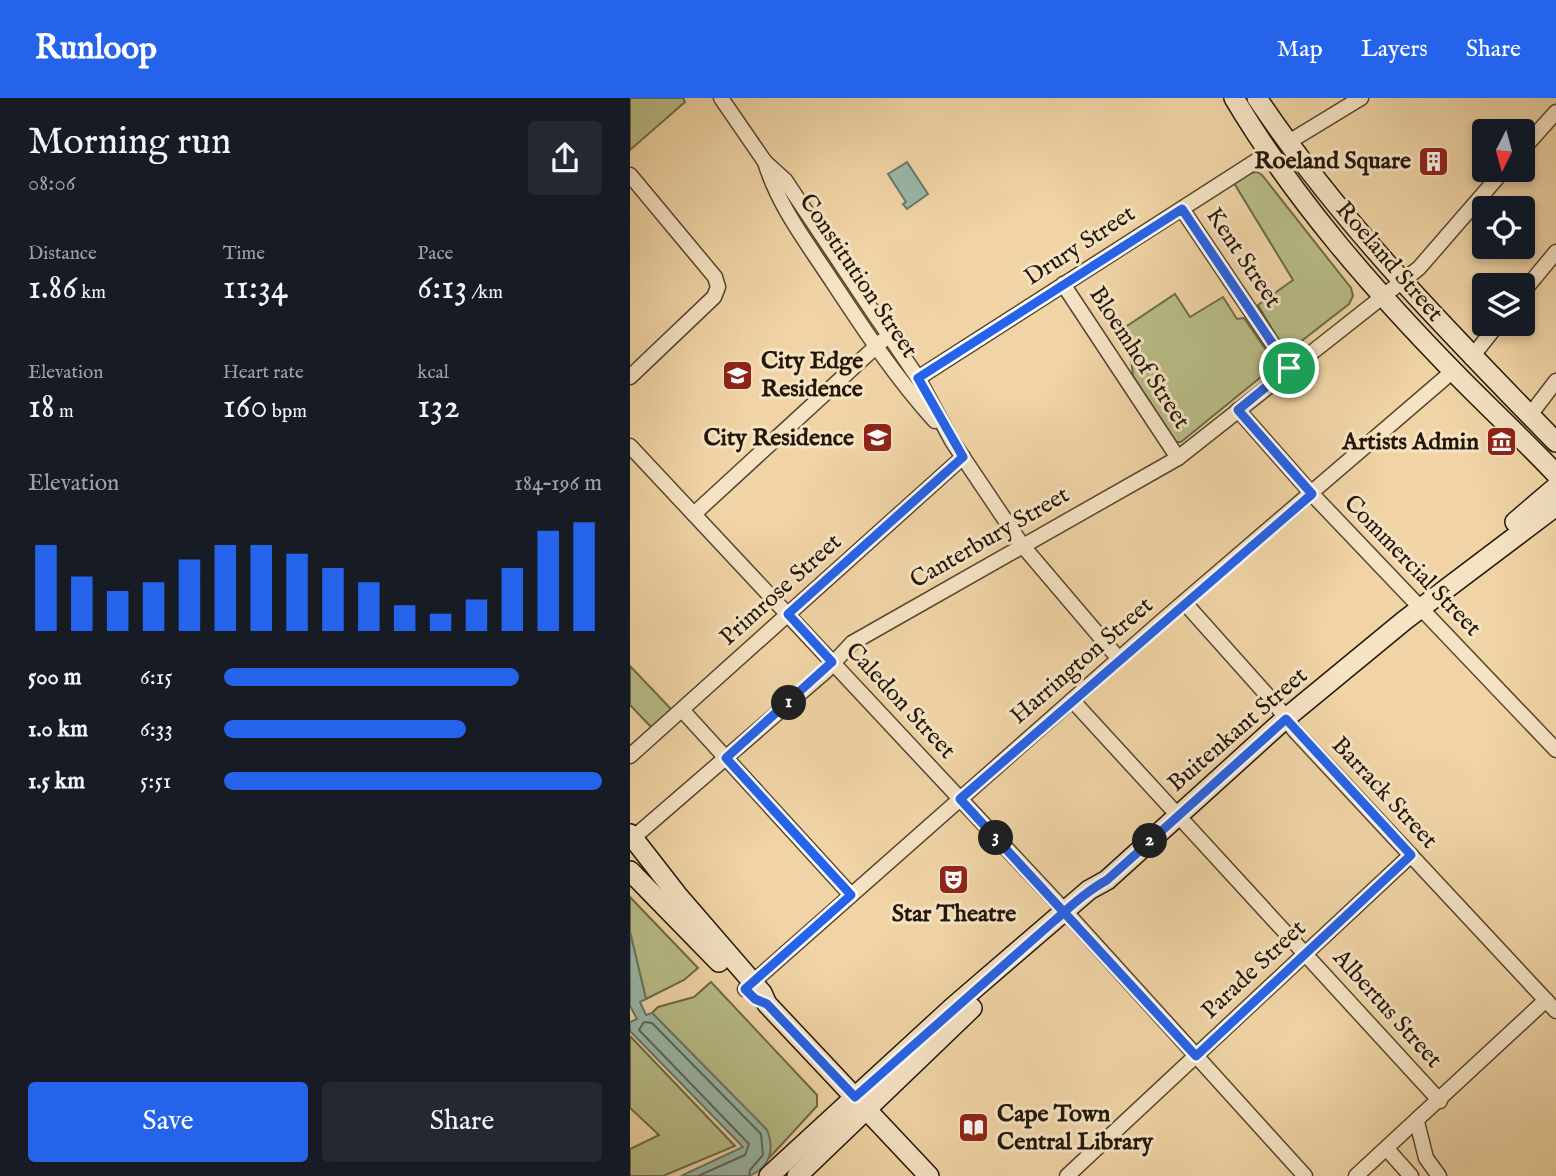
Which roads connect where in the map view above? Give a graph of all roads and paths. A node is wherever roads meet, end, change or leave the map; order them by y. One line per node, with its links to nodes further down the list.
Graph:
1 (721, 98): 9 (street, Constitution Street)
2 (1234, 98): 8 (main road, Roeland Street)
3 (1257, 98): 7 (main road, Roeland Street)
4 (1361, 98): 7 (street)
5 (1556, 112): 6 (street)
6 (1535, 135)
7 (1287, 143): 15 (main road, Roeland Street)
8 (1267, 153): 12 (street, Drury Street); 17 (main road, Roeland Street)
9 (765, 162): 18 (street, Constitution Street); 20 (street, Constitution Street)
10 (630, 175): 24 (street)
11 (1494, 182): 15 (street, Canterbury Street)
12 (1182, 209): 16 (street, Drury Street); 22 (street, Kent Street)
13 (1556, 251): 14 (street)
14 (1535, 277)
15 (1402, 280): 17 (street, Canterbury Street); 21 (main road, Roeland Street)
16 (1063, 284): 25 (street, Drury Street); 33 (street, Bloemhof Street)
17 (1383, 294): 22 (street, Canterbury Street); 23 (main road, Roeland Street)
18 (889, 336): 20 (street); 25 (street, Constitution Street)
19 (1488, 336): 21 (street)
20 (875, 346): 29 (street, Constitution Street); 38 (street)
21 (1471, 358): 28 (main road, Roeland Street)
22 (1289, 368): 27 (street, Canterbury Street)
23 (1453, 371): 34 (main road, Roeland Street); 36 (street, Harrington Street)
24 (630, 377)
25 (918, 378): 29 (street, Constitution Street)
26 (1556, 382): 28 (street)
27 (1238, 410): 33 (street, Canterbury Street); 36 (street, Commercial Street)
28 (1530, 415): 30 (main road, Roeland Street)
29 (952, 441): 32 (street, Constitution Street)
30 (1556, 442)
31 (630, 446): 38 (street, Caledon Street)
32 (963, 457): 39 (street, Constitution Street); 42 (street, Primrose Street)
33 (1178, 458): 39 (street, Canterbury Street)
34 (1556, 474)
35 (1556, 487): 41 (main road, Buitenkant Street)
36 (1312, 494): 40 (street, Harrington Street); 41 (street, Commercial Street)
37 (1556, 506): 41 (main road, Buitenkant Street)
38 (694, 514): 42 (street, Caledon Street)
39 (1022, 545): 43 (street, Constitution Street); 44 (street, Canterbury Street)
40 (1184, 602): 43 (street, Harrington Street); 47 (street, Barrack Street)
41 (1420, 607): 47 (main road, Buitenkant Street); 48 (street, Commercial Street)
42 (788, 614): 44 (street, Caledon Street); 46 (street, Primrose Street)
43 (1119, 659): 45 (street, Harrington Street)
44 (832, 662): 50 (street, Canterbury Street); 51 (street, Caledon Street)
45 (1072, 700): 51 (street, Harrington Street); 52 (street, Albertus Street)
46 (683, 712): 49 (street, Primrose Street); 50 (street)
47 (1286, 719): 52 (main road, Buitenkant Street); 54 (street, Barrack Street)
48 (1556, 750)
49 (630, 756)
50 (726, 758): 53 (street, Canterbury Street); 56 (street)
51 (960, 799): 56 (street, Harrington Street); 58 (street, Caledon Street)
52 (1178, 815): 58 (main road, Buitenkant Street); 59 (street, Albertus Street)
53 (631, 843): 57 (main road); 60 (main road)
54 (1411, 855): 59 (street, Parade Street); 61 (street, Barrack Street)
55 (630, 872): 57 (main road)
56 (851, 895): 60 (street, Harrington Street)
57 (665, 906): 60 (main road)
58 (1069, 915): 62 (street, Caledon Street); 64 (main road, Buitenkant Street)
59 (1306, 953): 62 (street, Parade Street); 63 (street, Albertus Street)
60 (749, 985): 64 (main road)
61 (1551, 1005): 63 (street)
62 (1196, 1056): 70 (street, Parade Street); 71 (street, Caledon Street)
63 (1440, 1101): 65 (street)
64 (860, 1103): 67 (main road); 68 (main road); 69 (main road)
65 (1417, 1122): 66 (street); 74 (street)
66 (1387, 1150): 72 (street); 73 (street)
67 (769, 1176)
68 (797, 1176)
69 (929, 1176)
70 (1068, 1176)
71 (1305, 1176)
72 (1356, 1176)
73 (1411, 1176)
74 (1439, 1176)

